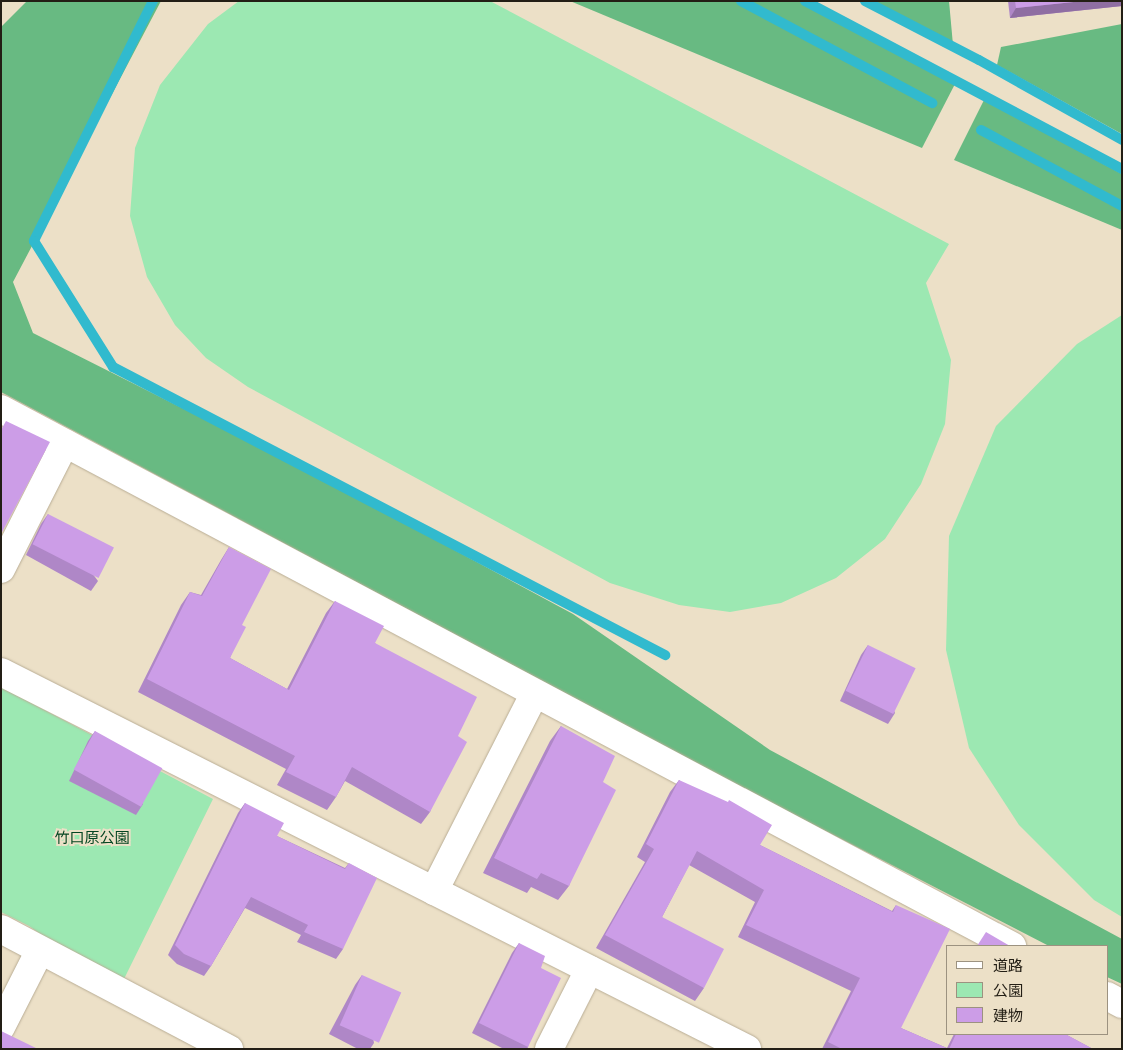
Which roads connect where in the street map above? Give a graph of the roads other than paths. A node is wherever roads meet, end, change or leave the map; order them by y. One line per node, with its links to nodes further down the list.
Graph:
1 (1, 409): 2 (street)
2 (65, 443): 3 (street); 5 (street)
3 (1, 569)
4 (1, 672): 6 (street)
5 (535, 693): 6 (street); 8 (street)
6 (434, 892): 10 (street)
7 (1, 929): 9 (street)
8 (1010, 945)
9 (40, 950): 13 (street); 14 (street)
10 (588, 970): 15 (street); 16 (street)
11 (1108, 997): 12 (street)
12 (1122, 1004)
13 (1, 1027)
14 (229, 1049)
15 (549, 1049)
16 (747, 1049)

